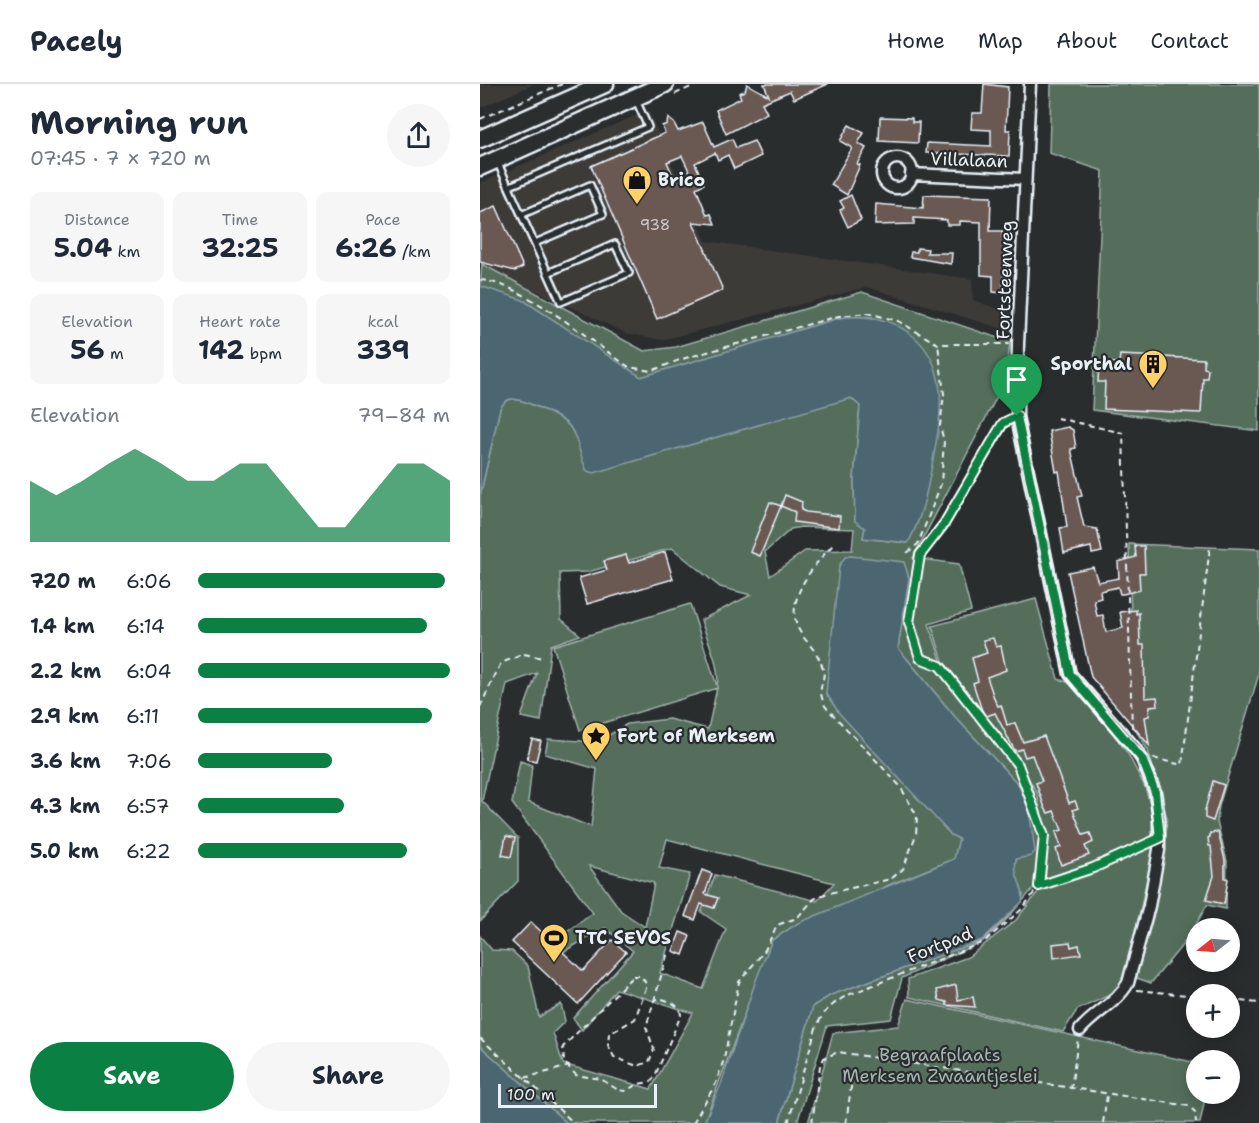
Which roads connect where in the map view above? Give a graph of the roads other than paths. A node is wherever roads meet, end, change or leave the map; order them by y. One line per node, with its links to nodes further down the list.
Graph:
1 (665, 84): 4 (main road)
2 (1030, 84): 10 (street, Fortsteenweg)
3 (597, 87): 5 (main road); 6 (main road)
4 (635, 98): 5 (main road); 11 (lane)
5 (596, 116): 7 (main road)
6 (480, 139)
7 (496, 160): 8 (main road); 11 (lane)
8 (480, 167)
9 (911, 174): 10 (street, Villalaan)
10 (1025, 179): 15 (street, Fortsteenweg)
11 (510, 186): 12 (lane)
12 (523, 214): 13 (lane); 13 (lane)
13 (535, 243): 14 (lane)
14 (548, 273): 14 (lane)
15 (1017, 416): 16 (lane); 17 (street, Fortsteenweg)
16 (920, 555)
17 (1080, 1030)

